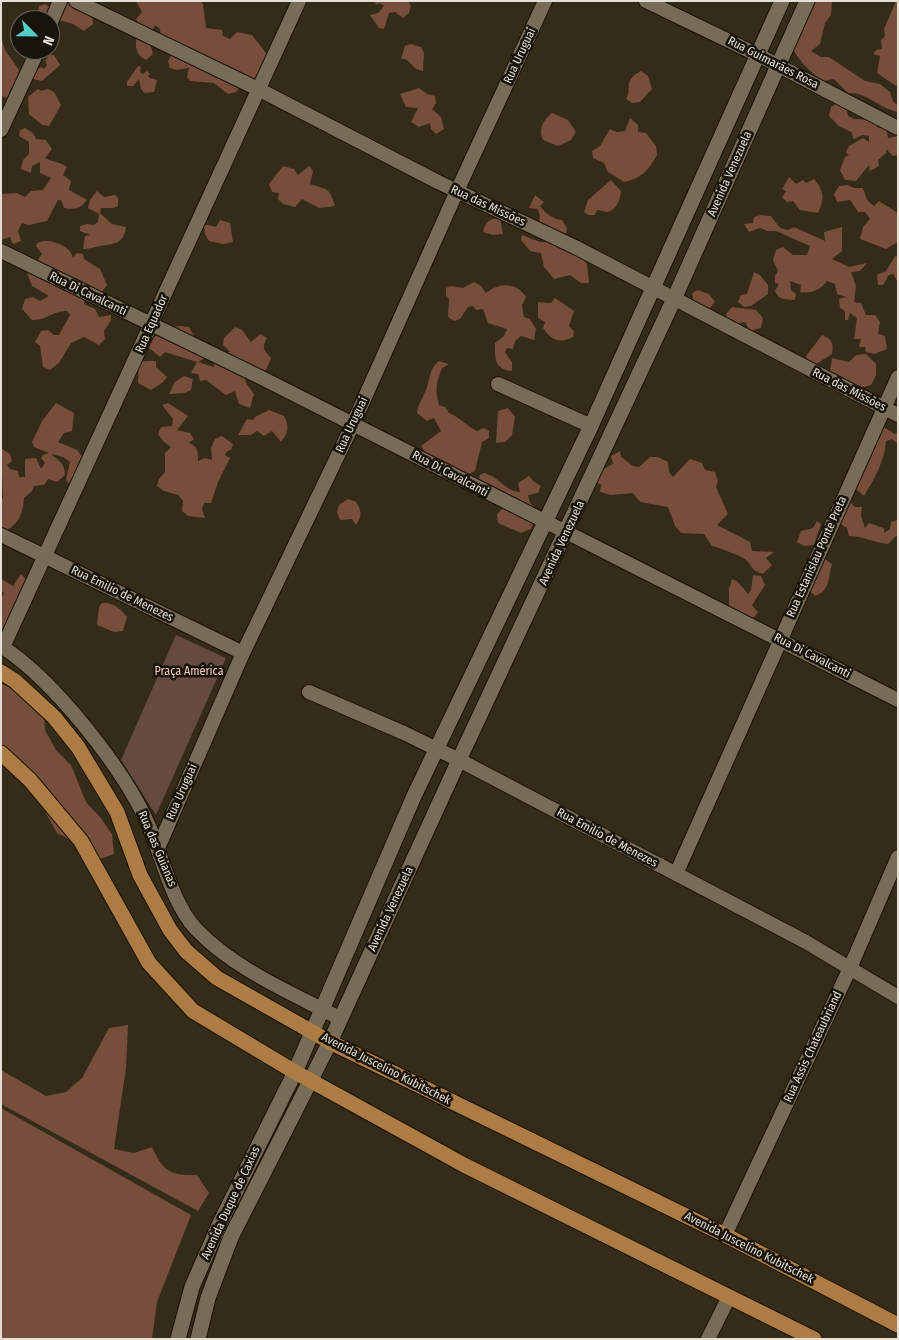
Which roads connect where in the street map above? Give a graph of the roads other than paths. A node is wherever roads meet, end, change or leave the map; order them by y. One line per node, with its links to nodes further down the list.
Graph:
1 (76, 1): 10 (street, Rua das Missões)
2 (298, 1): 10 (street, Rua Equador)
3 (545, 1): 13 (street, Rua Uruguai)
4 (646, 1): 7 (street, Rua Guimarães Rosa)
5 (782, 1): 7 (main road, Avenida Venezuela)
6 (808, 1): 9 (main road, Avenida Venezuela)
7 (758, 55): 9 (street, Rua Guimarães Rosa); 15 (main road, Avenida Venezuela)
8 (33, 60): 12 (street)
9 (778, 66): 11 (street, Rua Guimarães Rosa); 16 (main road, Avenida Venezuela)
10 (258, 89): 13 (street, Rua das Missões); 17 (street, Rua Equador)
11 (898, 128)
12 (1, 130)
13 (457, 191): 15 (street, Rua das Missões); 22 (street, Rua Uruguai)
14 (1, 251): 17 (street, Rua Di Cavalcanti)
15 (653, 289): 16 (street, Rua das Missões); 23 (main road, Avenida Venezuela)
16 (674, 299): 20 (street, Rua das Missões); 25 (main road, Avenida Venezuela)
17 (152, 324): 22 (street, Rua Di Cavalcanti); 27 (street, Rua Equador)
18 (898, 378): 20 (street, Rua Estanislau Ponte Preta)
19 (498, 384): 23 (street)
20 (884, 408): 21 (street, Rua das Missões); 28 (street, Rua Estanislau Ponte Preta)
21 (898, 415)
22 (353, 424): 24 (street, Rua Di Cavalcanti); 30 (street, Rua Uruguai)
23 (590, 426): 24 (main road, Avenida Venezuela)
24 (546, 522): 25 (street, Rua Di Cavalcanti); 34 (main road, Avenida Venezuela)
25 (567, 533): 28 (street, Rua Di Cavalcanti); 36 (main road, Avenida Venezuela)
26 (1, 535): 27 (street, Rua Emilio de Menezes)
27 (45, 557): 29 (street, Rua Equador); 30 (street, Rua Emilio de Menezes)
28 (780, 640): 33 (street, Rua Di Cavalcanti); 39 (street, Rua Estanislau Ponte Preta)
29 (2, 646): 37 (street, Rua das Guianas)
30 (243, 653): 37 (street, Rua Uruguai)
31 (1, 672): 44 (main road, Avenida Juscelino Kubitschek)
32 (309, 692): 34 (street, Rua Emilio de Menezes)
33 (898, 700)
34 (436, 749): 36 (street, Rua Emilio de Menezes); 42 (main road, Avenida Venezuela)
35 (1, 753): 46 (main road)
36 (459, 760): 39 (street, Rua Emilio de Menezes); 43 (main road, Avenida Venezuela)
37 (158, 848): 42 (street, Rua das Guianas)
38 (898, 857): 40 (street, Rua Assis Chateaubriand)
39 (676, 874): 40 (street, Rua Emilio de Menezes)
40 (850, 968): 41 (street, Rua Emilio de Menezes); 48 (street, Rua Assis Chateaubriand)
41 (898, 997)
42 (322, 1009): 43 (street, Rua das Guianas); 44 (main road, Avenida Venezuela)
43 (341, 1018): 45 (main road, Avenida Venezuela)
44 (312, 1031): 45 (main road, Avenida Juscelino Kubitschek); 46 (main road, Avenida Venezuela)
45 (330, 1042): 47 (main road, Avenida Venezuela); 48 (main road, Avenida Juscelino Kubitschek)
46 (295, 1072): 47 (main road); 51 (main road, Avenida Duque de Caxias)
47 (311, 1081): 49 (main road); 52 (main road, Avenida Duque de Caxias)
48 (725, 1235): 50 (main road, Avenida Juscelino Kubitschek)
49 (729, 1297): 53 (street); 54 (main road)
50 (898, 1325)
51 (178, 1339)
52 (198, 1339)
53 (708, 1339)
54 (814, 1339)

